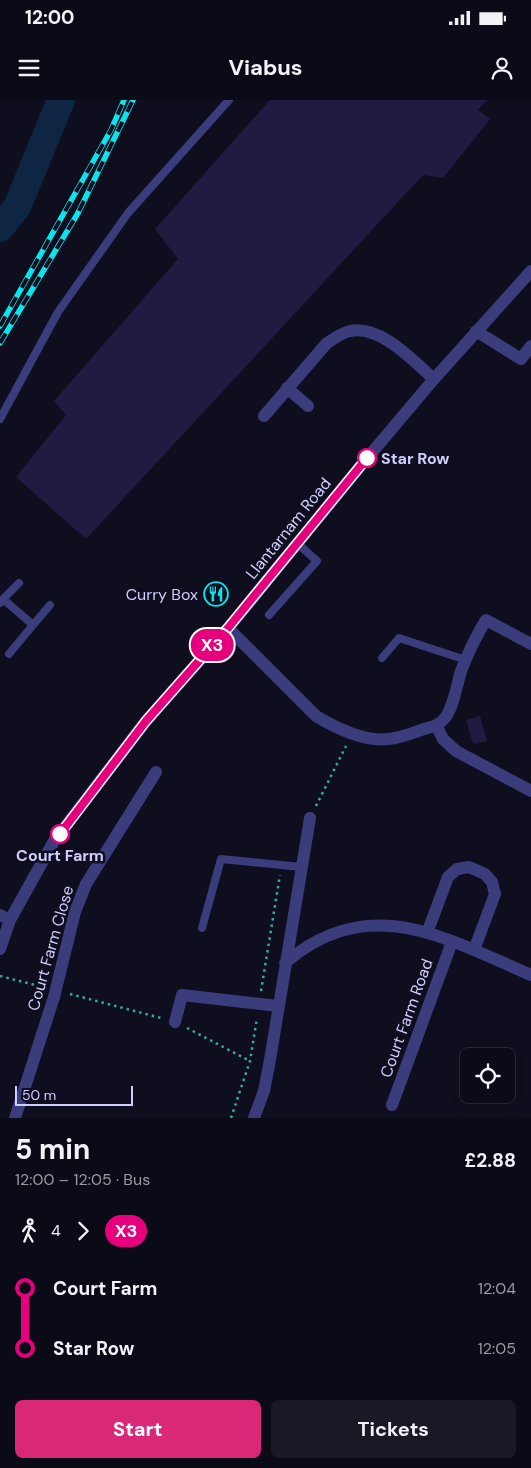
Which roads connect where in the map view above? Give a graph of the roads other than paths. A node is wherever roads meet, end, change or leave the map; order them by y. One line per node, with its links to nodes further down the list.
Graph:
1 (229, 100): 9 (lane)
2 (531, 271): 3 (street, Llantarnam Road)
3 (476, 331): 4 (street); 5 (street, Llantarnam Road)
4 (531, 346)
5 (434, 379): 6 (street); 10 (street, Llantarnam Road)
6 (287, 388): 7 (street); 8 (street)
7 (308, 406)
8 (264, 416)
9 (0, 418)
10 (297, 543): 14 (lane); 16 (street, Llantarnam Road)
11 (19, 583): 12 (lane)
12 (2, 601): 15 (lane)
13 (50, 605): 15 (lane)
14 (269, 615)
15 (33, 625): 18 (lane)
16 (228, 628): 21 (street); 26 (street, Llantarnam Road)
17 (531, 644): 20 (street)
18 (9, 654)
19 (382, 658): 20 (lane)
20 (466, 660): 21 (street)
21 (436, 725): 23 (street)
22 (156, 772): 37 (street, Court Farm Close)
23 (531, 791)
24 (310, 818): 25 (street)
25 (301, 868): 27 (lane); 32 (street)
26 (5, 917): 30 (street, Llantarnam Road)
27 (202, 928)
28 (427, 933): 29 (street); 31 (street); 32 (street)
29 (452, 942): 31 (street); 36 (street, Court Farm Road)
30 (0, 949)
31 (474, 950): 33 (street)
32 (285, 963): 34 (street)
33 (531, 975)
34 (278, 1006): 35 (street); 38 (street)
35 (175, 1022)
36 (392, 1105)
37 (15, 1118)
38 (254, 1118)

